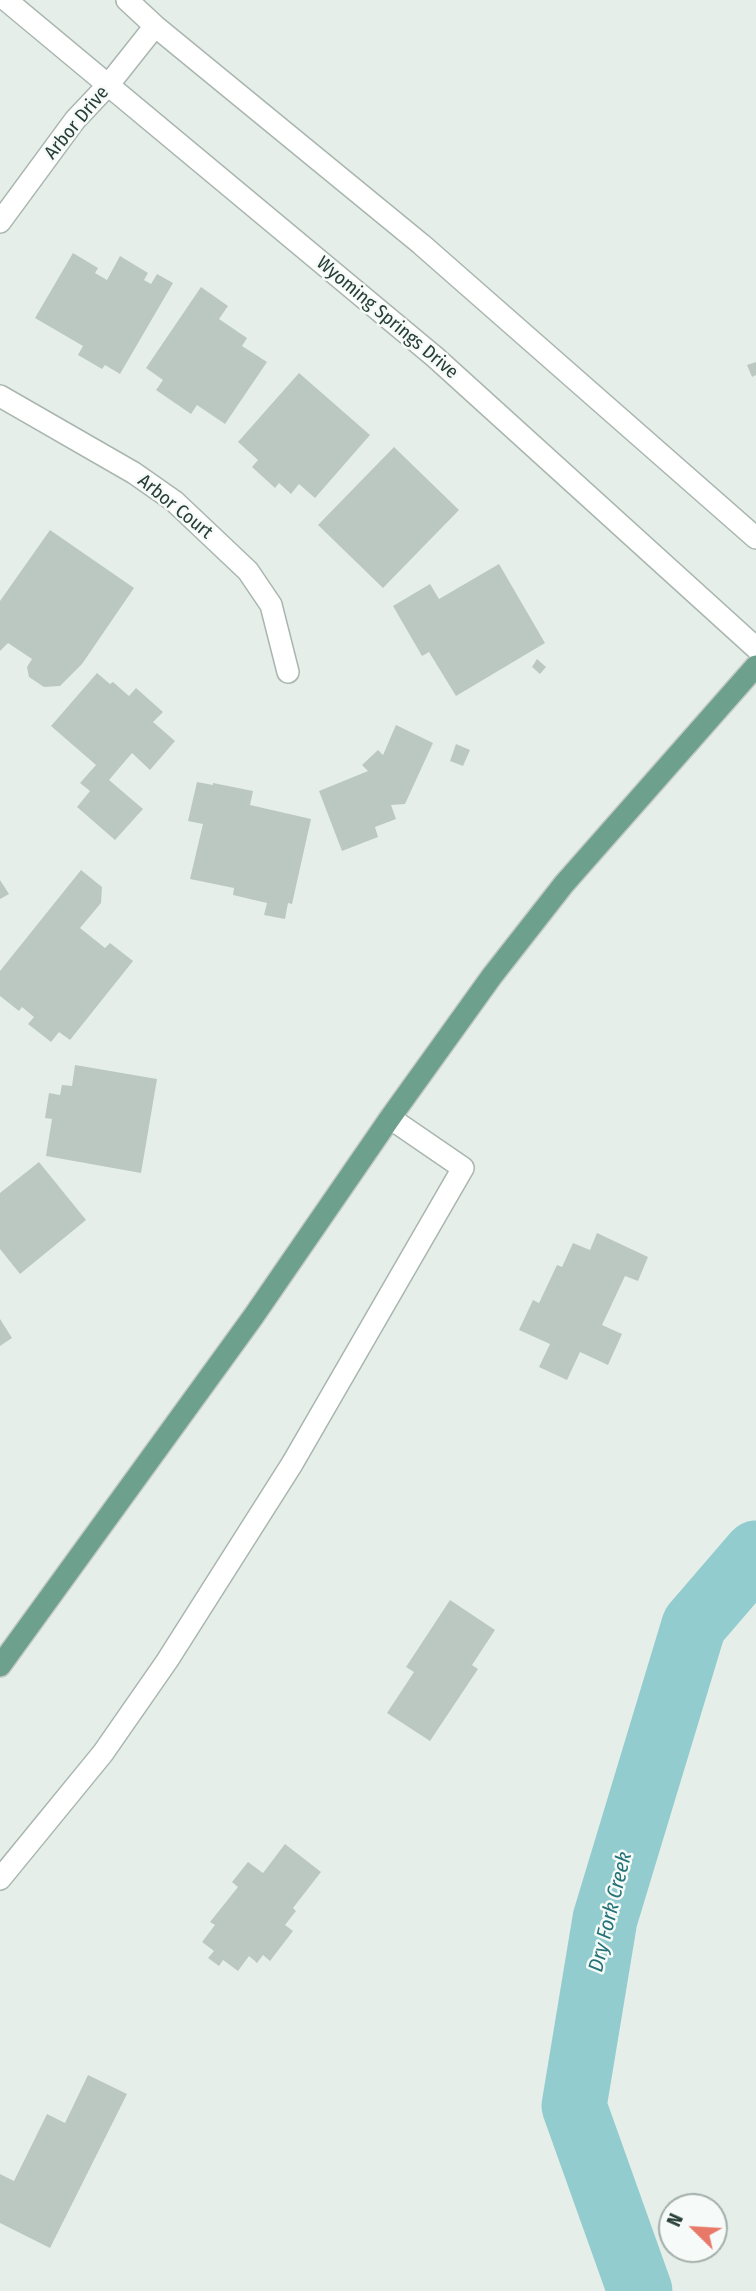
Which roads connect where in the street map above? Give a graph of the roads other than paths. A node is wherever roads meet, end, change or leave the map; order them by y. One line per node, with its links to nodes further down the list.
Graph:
1 (127, 0): 3 (street)
2 (8, 1): 4 (street, Wyoming Springs Drive)
3 (155, 26): 4 (street, Arbor Drive); 7 (street)
4 (109, 84): 5 (street, Arbor Drive); 8 (street, Wyoming Springs Drive)
5 (0, 222)
6 (0, 396): 10 (street, Arbor Court)
7 (756, 538)
8 (756, 648)
9 (756, 666): 11 (main road)
10 (288, 672)
11 (390, 1118): 12 (main road); 13 (street)
12 (0, 1666)
13 (0, 1879)

